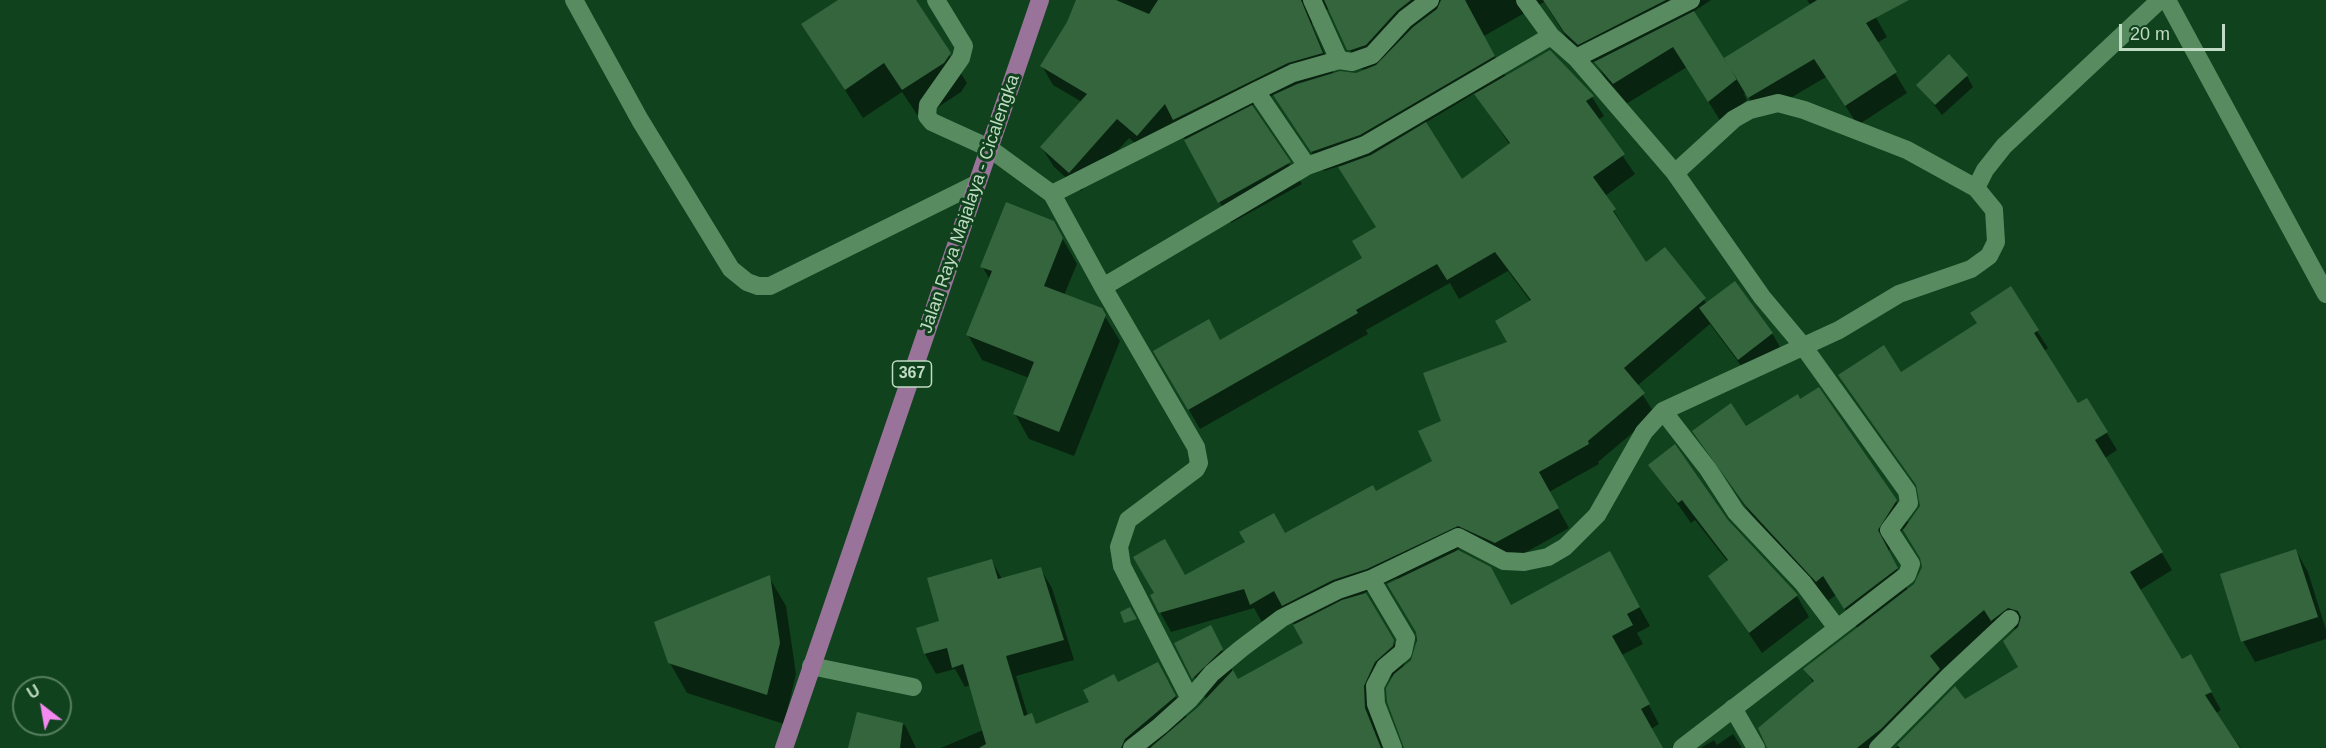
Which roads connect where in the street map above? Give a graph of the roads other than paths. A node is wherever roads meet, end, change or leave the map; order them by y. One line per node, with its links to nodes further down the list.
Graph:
1 (574, 0): 17 (street)
2 (936, 0): 14 (street)
3 (1040, 0): 14 (main road, Jalan Raya Majalaya - Cicalengka / 367)
4 (1312, 0): 12 (street)
5 (1431, 0): 12 (street)
6 (1525, 0): 10 (street)
7 (1691, 0): 11 (street)
8 (2160, 0): 18 (street)
9 (2167, 0): 21 (street)
10 (1551, 36): 11 (street); 15 (street)
11 (1576, 58): 16 (street)
12 (1339, 60): 13 (street)
13 (1256, 91): 15 (street); 19 (street)
14 (989, 148): 17 (main road, Jalan Raya Majalaya - Cicalengka / 367); 19 (street)
15 (1307, 166): 20 (street)
16 (1675, 173): 18 (street); 22 (street)
17 (976, 184): 27 (main road, Jalan Raya Majalaya - Cicalengka / 367)
18 (1976, 188): 22 (street)
19 (1052, 194): 20 (street)
20 (1103, 287): 29 (street)
21 (2326, 294)
22 (1803, 346): 23 (street); 26 (street)
23 (1663, 411): 24 (street); 26 (street)
24 (1371, 579): 29 (street); 33 (street)
25 (2010, 619): 36 (street)
26 (1837, 628): 30 (street)
27 (811, 666): 28 (street); 31 (main road, Jalan Raya Majalaya - Cicalengka / 367)
28 (913, 687)
29 (1190, 699): 32 (street)
30 (1733, 708): 34 (street); 35 (street)
31 (784, 748)
32 (1132, 748)
33 (1393, 748)
34 (1682, 748)
35 (1756, 748)
36 (1878, 748)

